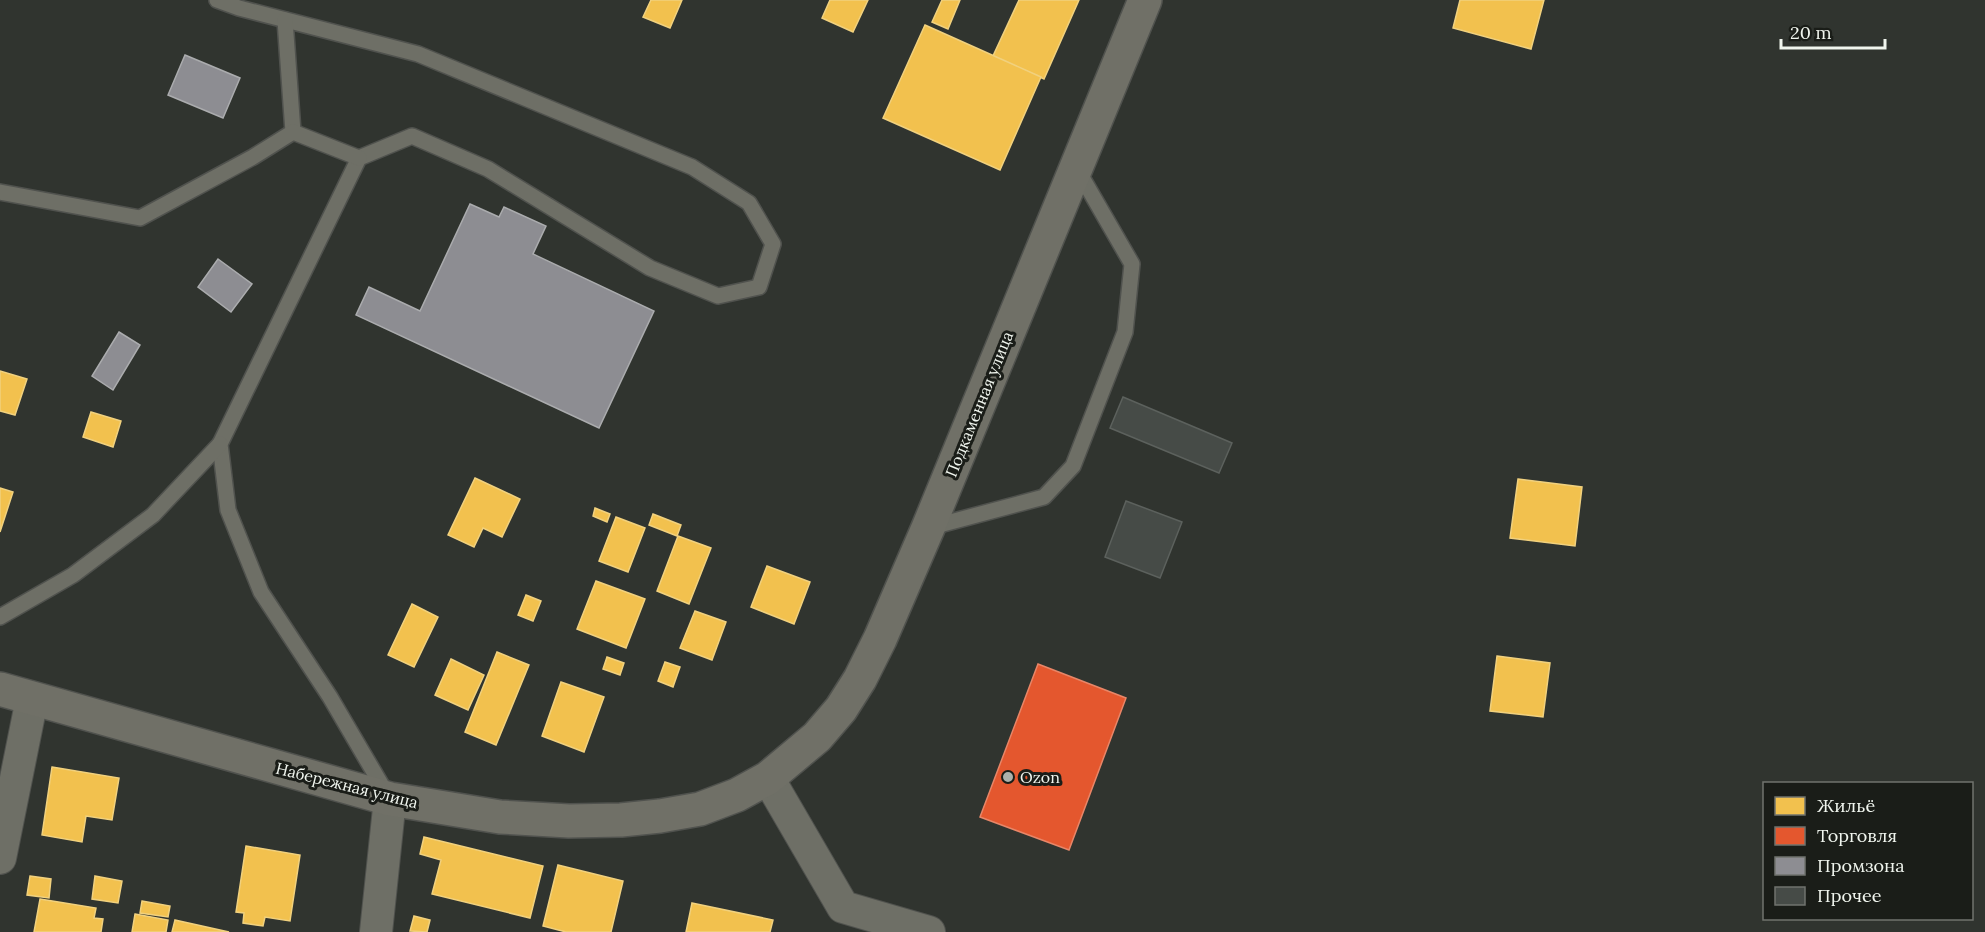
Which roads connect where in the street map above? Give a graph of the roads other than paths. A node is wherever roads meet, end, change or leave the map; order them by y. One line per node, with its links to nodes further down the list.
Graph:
1 (217, 0): 3 (lane)
2 (1145, 0): 6 (street, Подкаменная улица)
3 (285, 20): 4 (lane); 5 (lane)
4 (293, 132): 5 (lane); 7 (lane)
5 (359, 158): 8 (lane)
6 (1076, 166): 9 (street, Подкаменная улица); 9 (lane)
7 (0, 192)
8 (220, 444): 10 (lane); 14 (lane)
9 (928, 528): 13 (street, Подкаменная улица)
10 (0, 617)
11 (0, 689): 12 (street, Набережная улица)
12 (32, 699): 14 (street, Набережная улица); 15 (street)
13 (768, 778): 14 (street, Набережная улица); 16 (street)
14 (390, 799): 17 (street)
15 (0, 858)
16 (838, 920): 18 (street)
17 (376, 932)
18 (929, 932)

